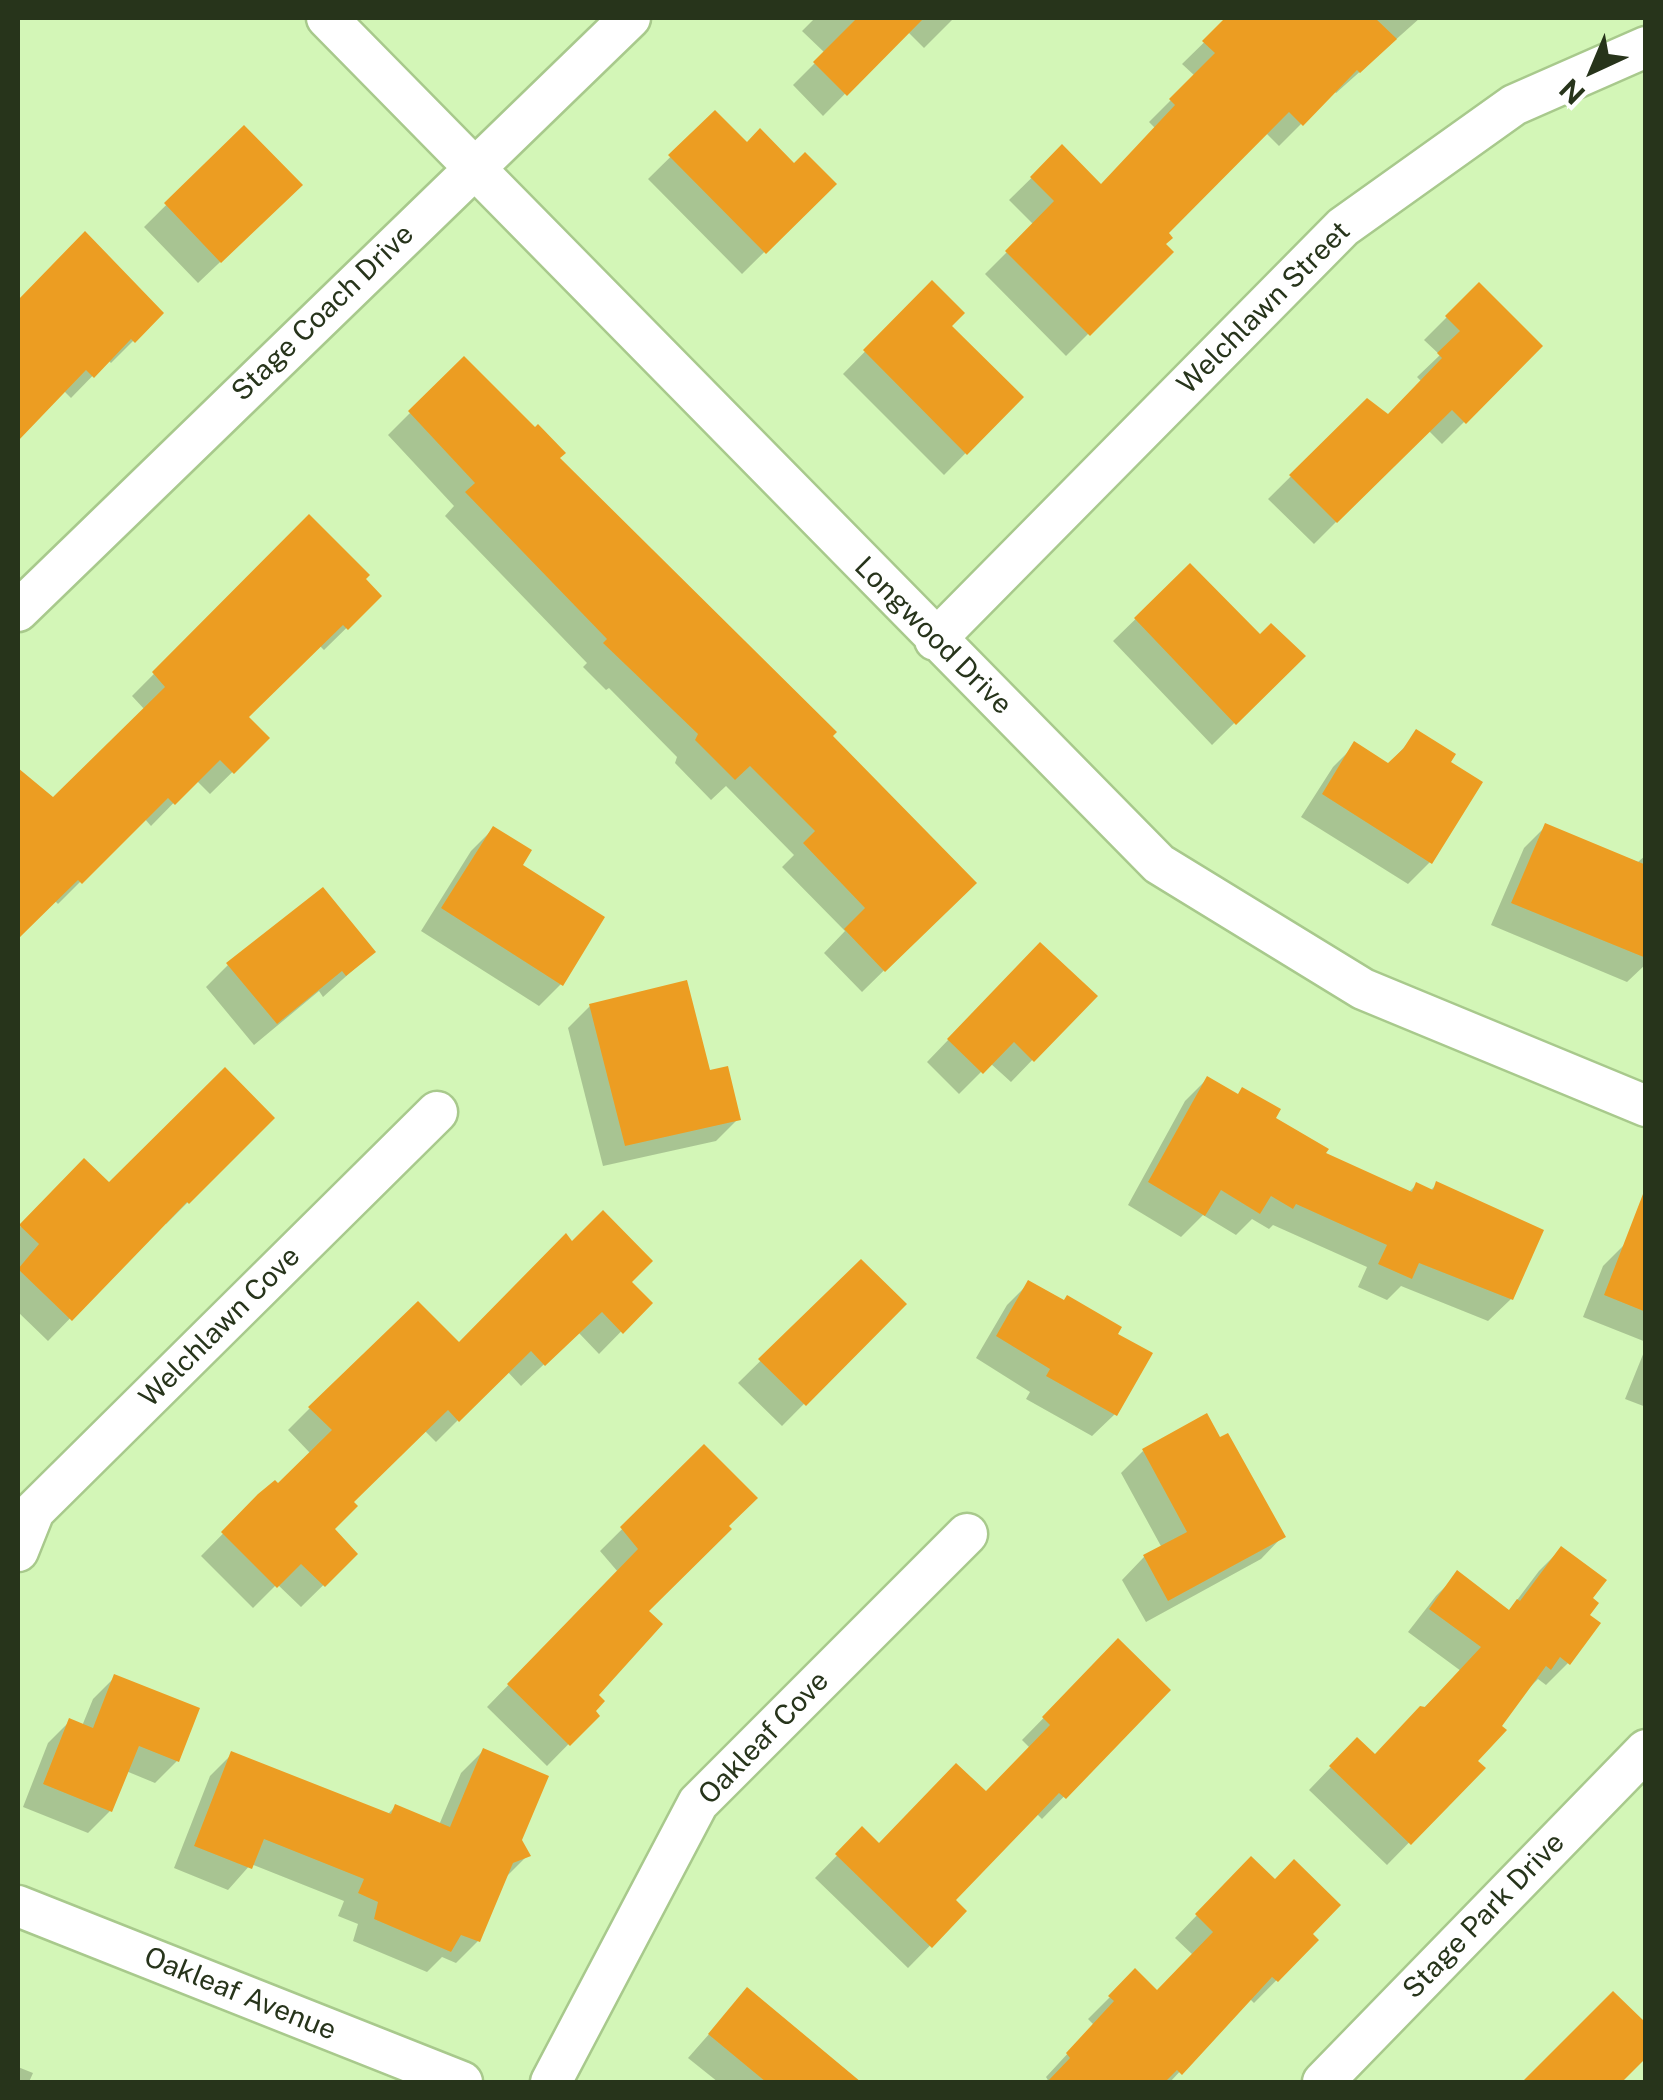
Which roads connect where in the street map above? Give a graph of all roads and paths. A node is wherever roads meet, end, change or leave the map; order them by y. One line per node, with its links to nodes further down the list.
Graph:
1 (327, 18): 4 (street, Longwood Drive)
2 (630, 18): 4 (street, Stage Coach Drive)
3 (1646, 47): 6 (street, Welchlawn Street)
4 (473, 167): 5 (street, Stage Coach Drive); 6 (street, Longwood Drive)
5 (18, 611)
6 (935, 640): 7 (street, Longwood Drive)
7 (1646, 1106)
8 (437, 1112): 10 (street, Welchlawn Cove)
9 (967, 1534): 14 (street, Oakleaf Cove)
10 (18, 1552)
11 (1646, 1750): 15 (street, Stage Park Drive)
12 (18, 1906): 13 (street, Oakleaf Avenue)
13 (462, 2082)
14 (551, 2082)
15 (1323, 2082)

